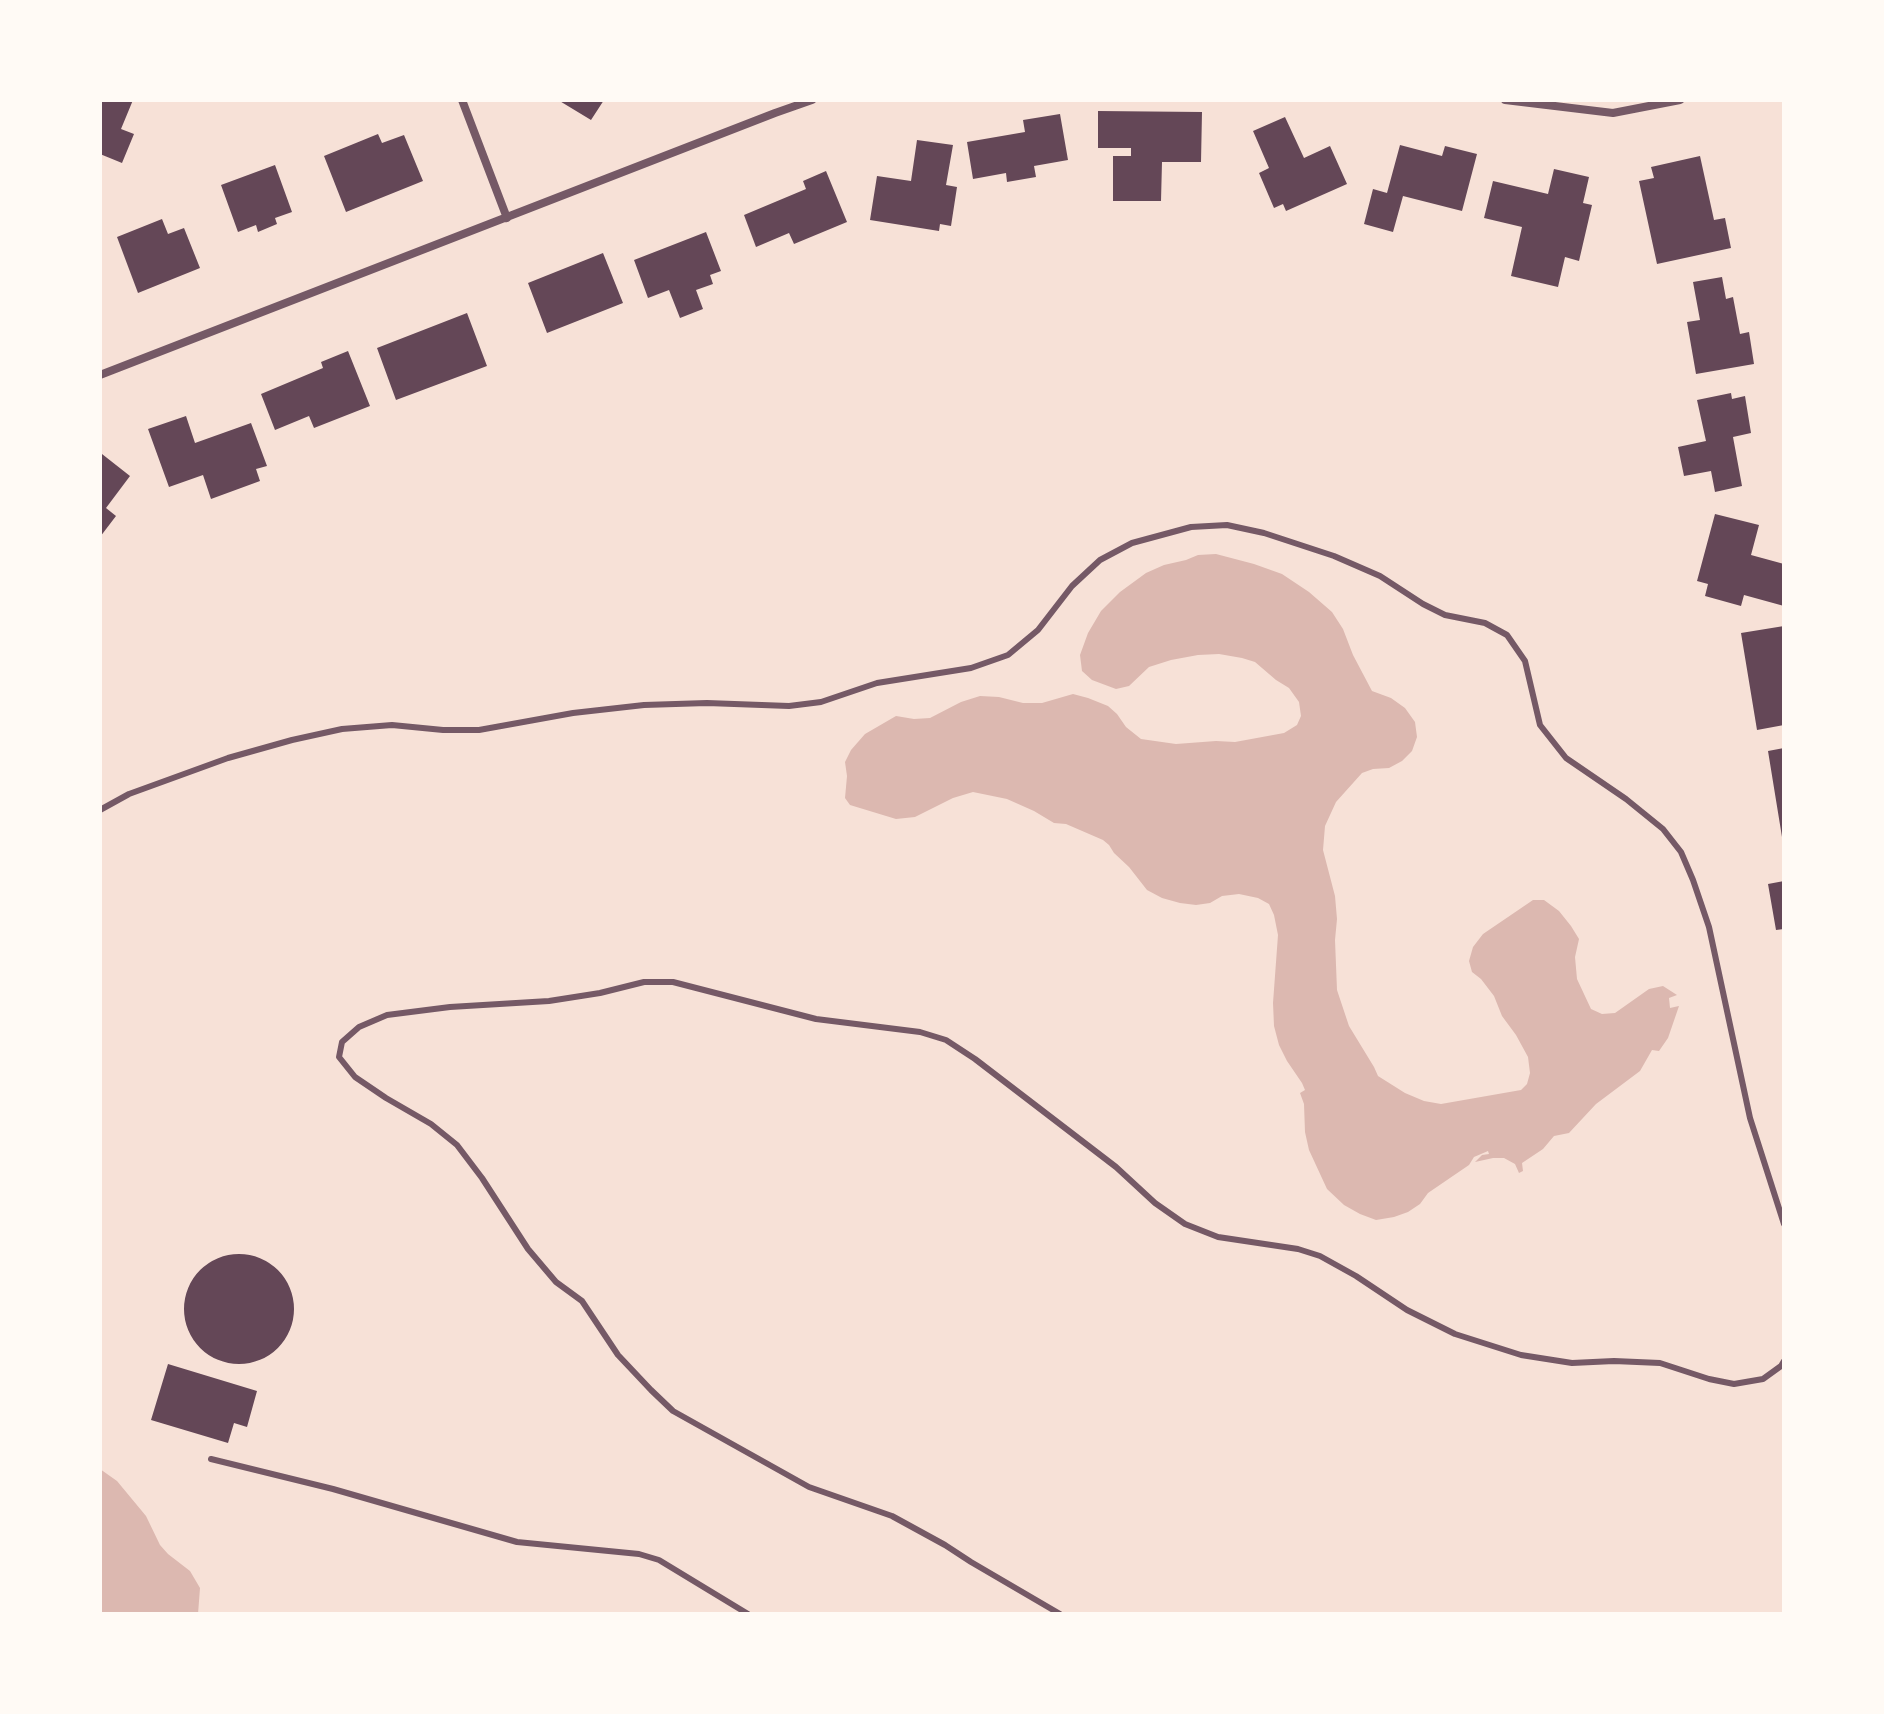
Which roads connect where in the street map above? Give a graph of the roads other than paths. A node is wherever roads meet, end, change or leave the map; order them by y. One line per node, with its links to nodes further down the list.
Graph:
1 (462, 100): 5 (street)
2 (812, 100): 5 (street)
3 (1505, 100): 4 (street)
4 (1680, 100)
5 (507, 218): 6 (street)
6 (100, 375)
7 (100, 810): 8 (lane)
8 (1784, 1224)
9 (1784, 1361): 12 (lane)
10 (211, 1459): 11 (lane)
11 (748, 1614)
12 (1060, 1614)

